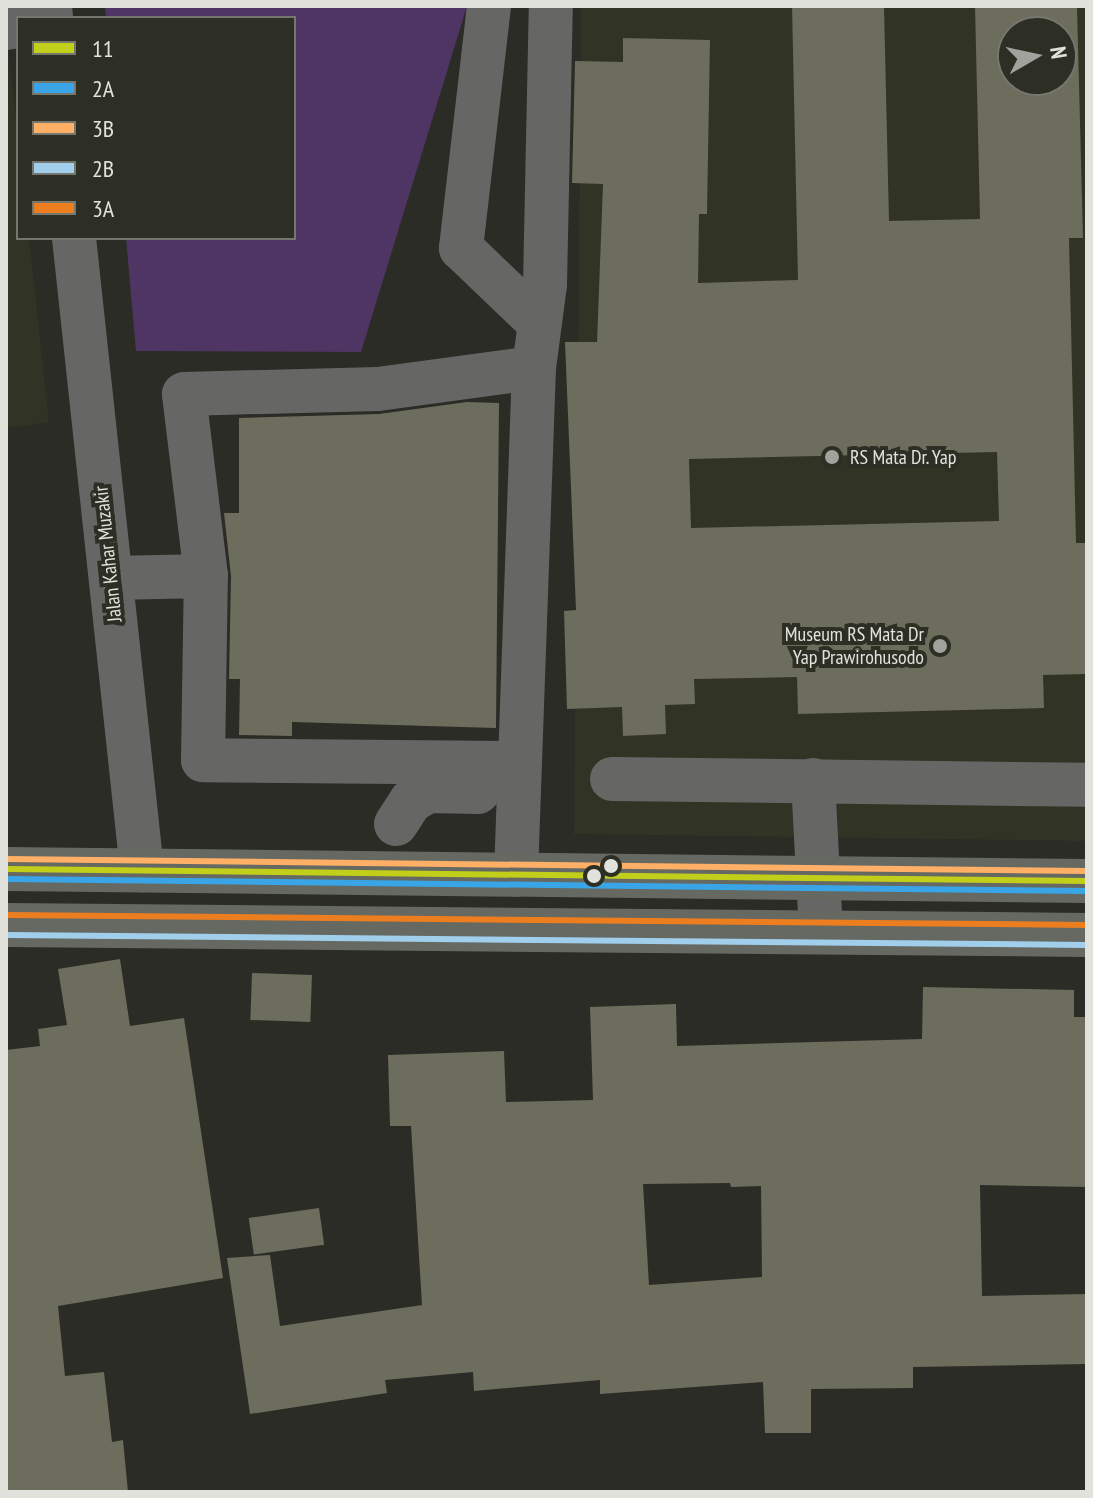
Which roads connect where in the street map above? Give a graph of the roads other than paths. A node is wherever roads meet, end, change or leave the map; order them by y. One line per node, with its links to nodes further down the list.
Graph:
1 (489, 6): 4 (street)
2 (551, 6): 4 (street)
3 (74, 240): 7 (street, Jalan Kahar Muzakir)
4 (541, 303): 5 (street)
5 (534, 368): 6 (street); 9 (street)
6 (206, 576): 7 (street); 8 (street)
7 (111, 578): 16 (street, Jalan Kahar Muzakir)
8 (397, 763): 9 (street); 14 (street)
9 (517, 763): 13 (street)
10 (612, 779): 11 (street)
11 (813, 780): 12 (street); 19 (street)
12 (1087, 785)
13 (517, 818): 14 (street); 18 (street)
14 (396, 824): 17 (street)
15 (6, 869): 16 (main road)
16 (142, 870): 17 (main road); 22 (main road)
17 (396, 873): 18 (main road)
18 (516, 875): 19 (main road)
19 (820, 878): 20 (main road); 23 (street)
20 (1087, 881)
21 (6, 925): 22 (main road)
22 (147, 926): 23 (main road)
23 (821, 932): 24 (main road)
24 (1087, 935)

